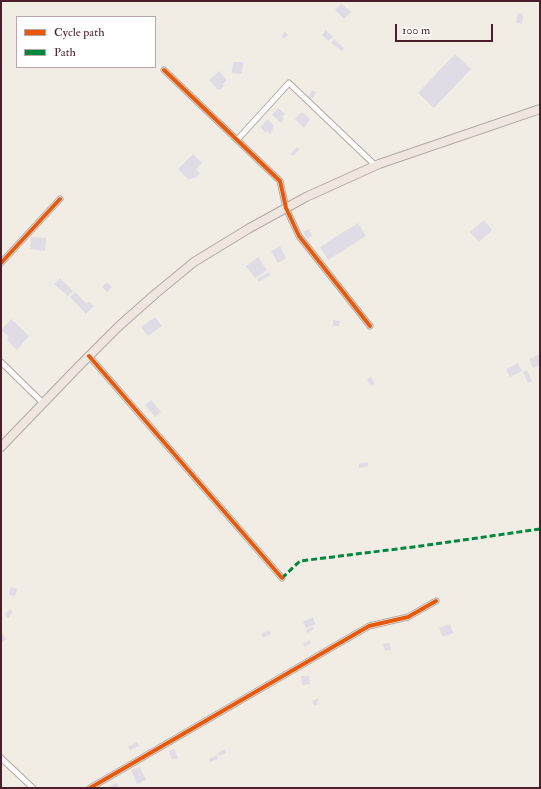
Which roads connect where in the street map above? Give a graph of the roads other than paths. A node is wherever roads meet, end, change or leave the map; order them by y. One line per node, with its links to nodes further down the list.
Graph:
1 (164, 70): 3 (street)
2 (540, 109): 4 (highway)
3 (237, 140): 4 (street); 6 (street)
4 (376, 166): 6 (highway)
5 (60, 199): 7 (street)
6 (286, 208): 8 (street); 9 (highway)
7 (1, 263)
8 (370, 326)
9 (89, 356): 11 (highway); 13 (street)
10 (1, 362): 11 (street)
11 (43, 403): 12 (highway)
12 (1, 447)
13 (282, 578)
14 (436, 601): 17 (street)
15 (2, 761): 16 (street)
16 (32, 788)
17 (90, 788)

